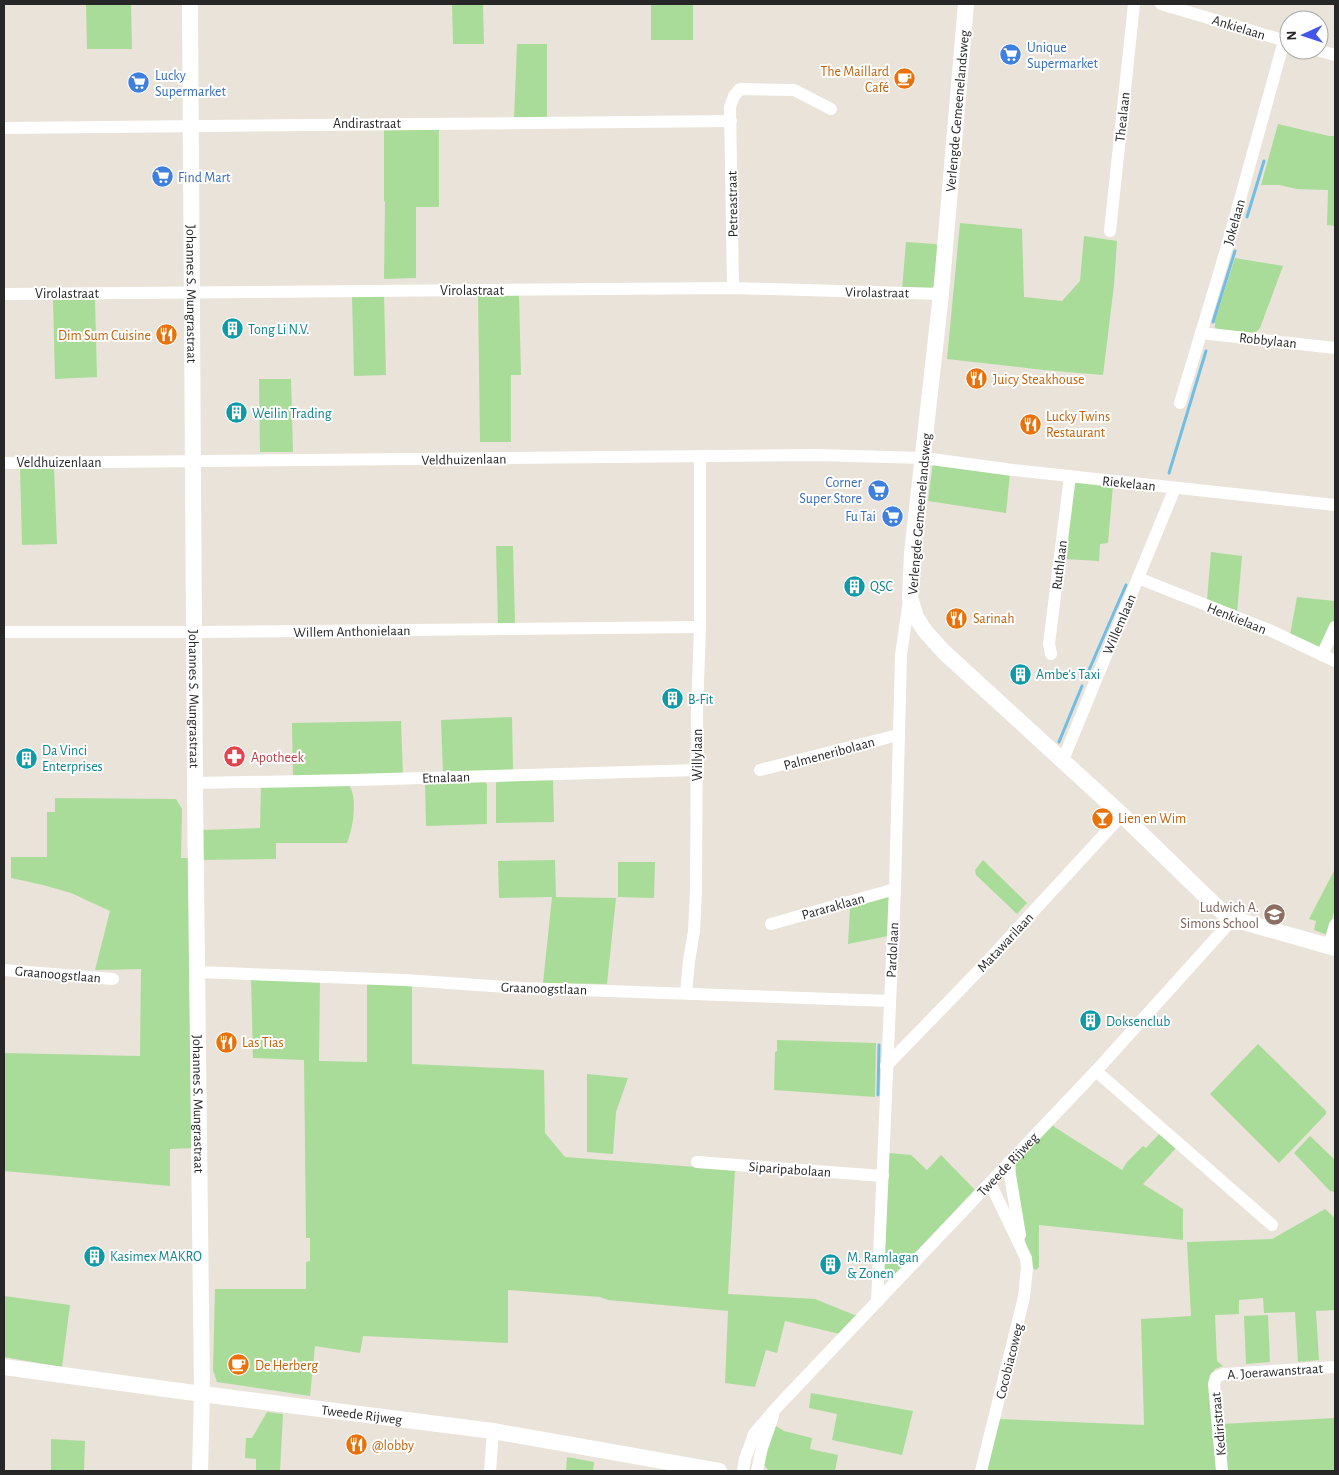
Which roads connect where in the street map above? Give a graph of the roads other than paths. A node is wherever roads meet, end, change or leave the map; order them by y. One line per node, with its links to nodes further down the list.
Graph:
1 (190, 4): 9 (street, Johannes S. Mungrastraat)
2 (966, 4): 15 (street, Verlengde Gemeenelandsweg)
3 (1134, 4): 11 (street, Thealaan)
4 (1161, 4): 5 (street, Ankielaan)
5 (1279, 39)
6 (1281, 60): 16 (street, Jokelaan)
7 (831, 109): 8 (street, Petreastraat)
8 (731, 121): 9 (street, Andirastraat); 12 (street, Petreastraat)
9 (192, 126): 10 (street, Andirastraat); 13 (street, Johannes S. Mungrastraat)
10 (4, 128)
11 (1110, 230)
12 (733, 288): 13 (street, Virolastraat); 15 (street, Virolastraat)
13 (192, 292): 14 (street, Virolastraat); 21 (street, Johannes S. Mungrastraat)
14 (4, 294)
15 (941, 294): 20 (street, Verlengde Gemeenelandsweg)
16 (1201, 333): 17 (street, Robbylaan); 18 (street, Jokelaan)
17 (1335, 348)
18 (1180, 403)
19 (700, 457): 20 (street, Veldhuizenlaan); 21 (street, Veldhuizenlaan); 28 (street, Willylaan)
20 (924, 458): 23 (street, Riekelaan); 27 (street, Verlengde Gemeenelandsweg)
21 (194, 462): 22 (street, Veldhuizenlaan); 31 (street, Johannes S. Mungrastraat)
22 (4, 463)
23 (1070, 476): 24 (street, Riekelaan); 32 (street, Ruthlaan)
24 (1175, 488): 25 (street, Riekelaan); 26 (street, Willemlaan)
25 (1335, 505)
26 (1138, 578): 33 (street, Henkielaan); 36 (street, Willemlaan)
27 (910, 598): 35 (street, Pardolaan); 36 (street, Verlengde Gemeenelandsweg)
28 (700, 627): 31 (street, Willem Anthonielaan); 37 (street, Willylaan)
29 (1335, 627): 33 (street)
30 (4, 632): 31 (street, Willem Anthonielaan)
31 (195, 632): 39 (street, Johannes S. Mungrastraat)
32 (1051, 654)
33 (1322, 655): 34 (street, Henkielaan)
34 (1335, 661)
35 (898, 735): 38 (street, Palmeneribolaan); 41 (street, Pardolaan)
36 (1063, 760): 40 (street, Verlengde Gemeenelandsweg)
37 (698, 770): 39 (street, Etnalaan); 49 (street, Willylaan)
38 (760, 770)
39 (195, 783): 47 (street, Johannes S. Mungrastraat)
40 (1122, 815): 42 (street, Verlengde Gemeenelandsweg); 51 (street, Matawarilaan)
41 (895, 889): 43 (street, Pararaklaan); 50 (street, Pardolaan)
42 (1233, 919): 45 (street); 52 (street, Tweede Rijweg)
43 (771, 924)
44 (1335, 925): 45 (street)
45 (1332, 947)
46 (4, 970): 48 (street, Graanoogstlaan)
47 (198, 972): 49 (street, Graanoogstlaan); 63 (street, Johannes S. Mungrastraat)
48 (113, 979)
49 (686, 993): 50 (street, Graanoogstlaan)
50 (890, 1000): 51 (street, Pardolaan)
51 (886, 1066): 55 (street, Pardolaan)
52 (1096, 1071): 54 (street, Tweede Rijweg); 57 (street)
53 (697, 1162): 55 (street, Siparipabolaan)
54 (1008, 1163): 56 (street, Tweede Rijweg); 58 (street, Cocobiacoweg)
55 (883, 1176): 59 (street, Pardolaan)
56 (990, 1183): 58 (street, Cocobiacoweg); 59 (street, Tweede Rijweg)
57 (1272, 1225)
58 (1022, 1250): 71 (street, Cocobiacoweg)
59 (877, 1302): 64 (street, Tweede Rijweg)
60 (4, 1367): 63 (street, Tweede Rijweg)
61 (1335, 1367): 62 (street, A. Joerawanstraat)
62 (1216, 1377): 72 (street, Kediristraat)
63 (202, 1394): 65 (street, Tweede Rijweg); 66 (street, Johannes S. Mungrastraat)
64 (777, 1407): 69 (street, Tweede Rijweg); 70 (street, Tweede Rijweg)
65 (492, 1431): 67 (street); 68 (street, Tweede Rijweg)
66 (200, 1471)
67 (490, 1471)
68 (719, 1471)
69 (743, 1471)
70 (757, 1471)
71 (981, 1471)
72 (1222, 1471)

